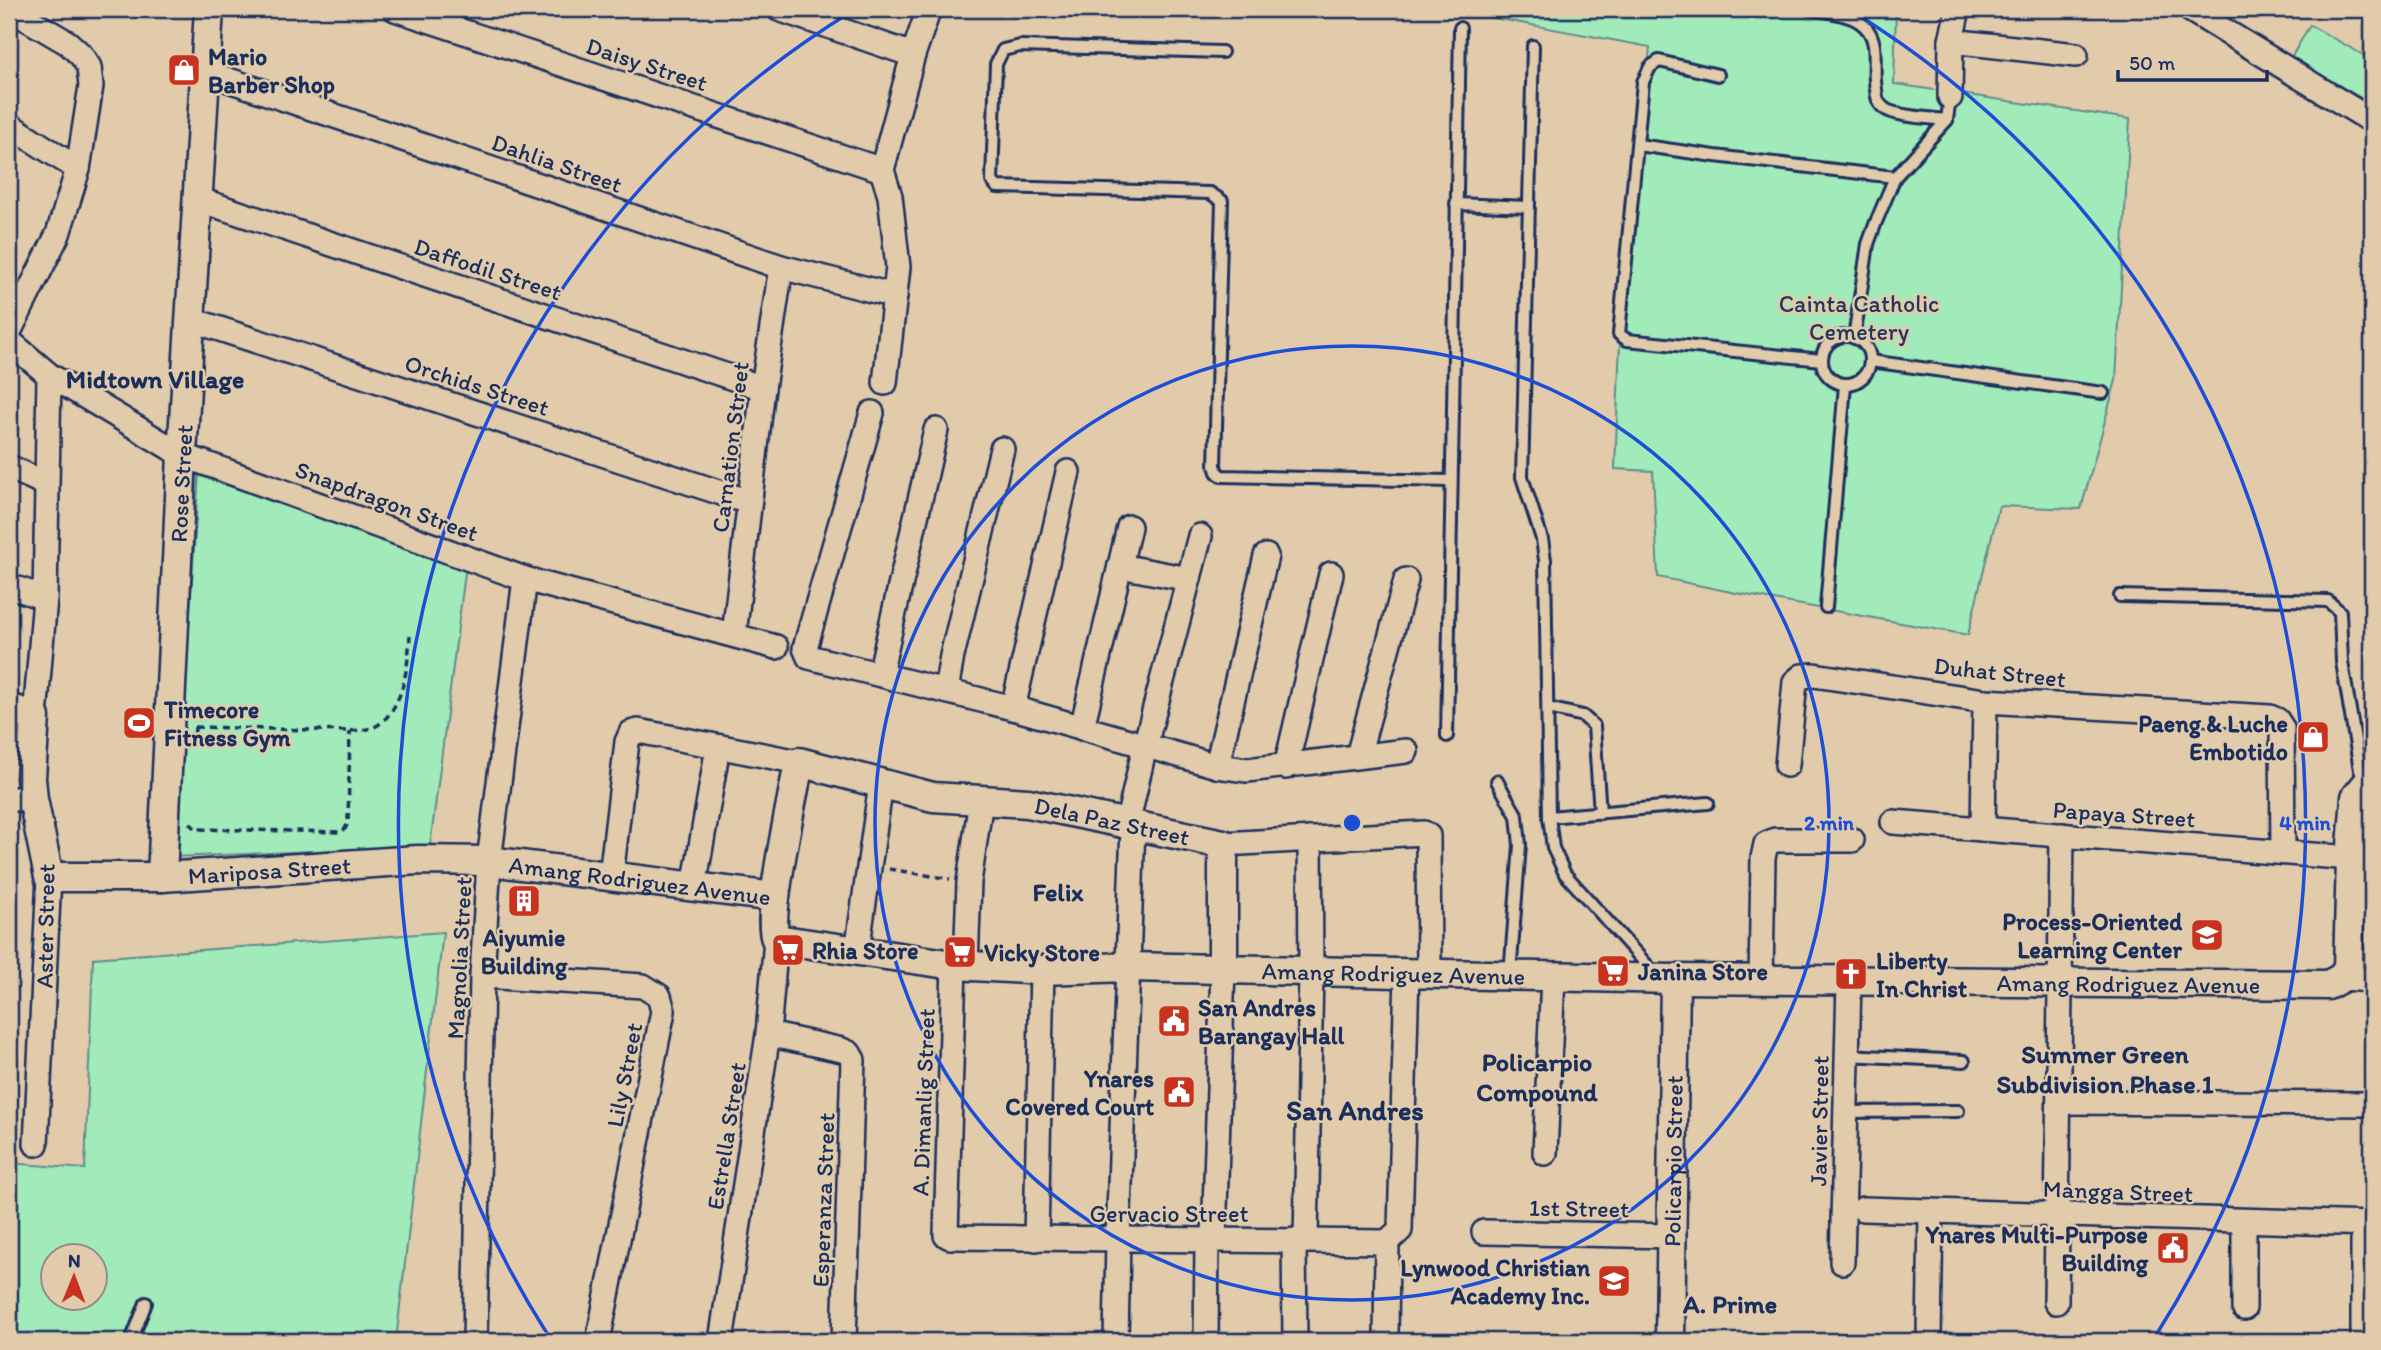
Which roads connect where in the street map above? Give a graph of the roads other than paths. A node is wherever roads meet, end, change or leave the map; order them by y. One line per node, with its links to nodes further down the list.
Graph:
1 (10, 9): 21 (street)
2 (209, 9): 15 (street, Rose Street)
3 (395, 9): 22 (street, Daisy Street)
4 (779, 9): 13 (street)
5 (929, 9): 13 (street)
6 (1810, 9): 17 (lane)
7 (1958, 9): 10 (street)
8 (2189, 9): 18 (street)
9 (1460, 28): 25 (lane)
10 (1951, 40): 14 (street); 17 (street)
11 (1533, 46): 26 (lane)
12 (1222, 52): 46 (lane)
13 (913, 55): 22 (street)
14 (2076, 55)
15 (205, 72): 24 (street, Rose Street); 27 (street, Dahlia Street)
16 (1718, 75): 20 (lane)
17 (1949, 108): 23 (lane)
18 (2372, 121)
19 (9, 125): 21 (street)
20 (1638, 145): 23 (lane); 33 (lane)
21 (78, 169): 30 (street)
22 (882, 170): 28 (street)
23 (1895, 177): 31 (lane)
24 (197, 200): 29 (street, Rose Street); 38 (street, Daffodil Street)
25 (1456, 204): 26 (lane); 46 (lane)
26 (1528, 206): 67 (lane)
27 (781, 267): 28 (street, Dahlia Street); 38 (street, Carnation Street)
28 (895, 296): 36 (street)
29 (189, 319): 43 (street, Rose Street); 48 (street, Orchids Street)
30 (9, 332)
31 (1854, 338): 33 (lane); 34 (lane)
32 (9, 341): 35 (street, Snapdragon Street)
33 (1822, 360): 37 (lane)
34 (1870, 361): 37 (lane); 39 (lane)
35 (49, 375): 43 (street, Snapdragon Street); 47 (street, Aster Street)
36 (885, 383)
37 (1845, 384): 60 (lane)
38 (763, 388): 48 (street, Carnation Street)
39 (2103, 393)
40 (872, 413): 63 (street)
41 (936, 430): 63 (street)
42 (1002, 449): 64 (street)
43 (181, 455): 54 (street, Snapdragon Street); 99 (street, Rose Street)
44 (9, 467): 47 (street)
45 (1068, 472): 66 (street)
46 (1451, 481): 70 (lane)
47 (47, 484): 59 (street, Aster Street)
48 (749, 502): 61 (street, Carnation Street)
49 (1129, 527): 52 (street)
50 (1200, 536): 55 (street)
51 (1266, 556): 77 (street)
52 (1120, 566): 55 (street); 69 (street)
53 (1331, 574): 78 (street)
54 (525, 579): 61 (street, Snapdragon Street); 96 (street, Magnolia Street)
55 (1189, 579): 71 (street)
56 (1406, 580): 74 (street)
57 (9, 586): 59 (street)
58 (2120, 596): 81 (lane)
59 (45, 598): 68 (street, Aster Street)
60 (1826, 607)
61 (734, 635): 62 (street, Snapdragon Street)
62 (776, 648)
63 (880, 674): 64 (street)
64 (946, 691): 66 (street)
65 (1985, 701): 76 (street, Duhat Street); 89 (street); 94 (street, Duhat Street)
66 (1013, 708): 69 (street)
67 (1548, 708): 85 (lane); 86 (lane)
68 (22, 713): 82 (street, Aster Street)
69 (1082, 728): 71 (street)
70 (1447, 736)
71 (1145, 746): 77 (street); 88 (street)
72 (718, 747): 75 (street); 97 (street); 100 (street)
73 (1406, 751): 74 (street)
74 (1358, 756): 78 (street)
75 (799, 762): 80 (street, Dela Paz Street); 101 (street)
76 (1787, 765)
77 (1217, 766): 78 (street)
78 (1286, 767)
79 (1497, 781): 110 (lane)
80 (881, 784): 83 (street, Dela Paz Street); 103 (street)
81 (2369, 784): 95 (street)
82 (21, 799): 98 (street, Aster Street)
83 (982, 800): 88 (street, Dela Paz Street); 104 (street, A. Dimanlig Street)
84 (1708, 803): 85 (lane)
85 (1600, 813): 86 (lane)
86 (1549, 817): 114 (lane)
87 (1893, 822): 89 (street, Papaya Street)
88 (1130, 825): 93 (street, Dela Paz Street); 105 (street)
89 (1983, 829): 90 (street, Papaya Street)
90 (2062, 835): 94 (street, Papaya Street); 118 (street)
91 (1310, 839): 93 (street, Dela Paz Street); 108 (street); 109 (street, Dela Paz Street)
92 (1852, 840): 115 (street)
93 (1223, 844): 106 (street)
94 (2283, 852): 95 (street, Papaya Street)
95 (2351, 858): 113 (street)
96 (489, 861): 97 (street, Amang Rodriguez Avenue); 99 (street, Mariposa Street); 111 (street, Magnolia Street)
97 (611, 876): 100 (street, Amang Rodriguez Avenue)
98 (49, 877): 99 (street, Mariposa Street); 126 (street, Aster Street)
99 (162, 877)
100 (694, 887): 101 (street, Amang Rodriguez Avenue)
101 (775, 897): 102 (street, Amang Rodriguez Avenue)
102 (776, 939): 103 (street, Amang Rodriguez Avenue); 119 (street, Estrella Street)
103 (858, 951): 104 (street, Amang Rodriguez Avenue)
104 (960, 966): 107 (street, Amang Rodriguez Avenue); 135 (street, A. Dimanlig Street)
105 (1128, 967): 106 (street, Amang Rodriguez Avenue); 107 (street, Amang Rodriguez Avenue); 138 (street)
106 (1223, 968): 108 (street, Amang Rodriguez Avenue); 137 (street)
107 (1042, 970): 136 (street)
108 (1311, 970): 109 (street, Amang Rodriguez Avenue); 139 (street)
109 (1418, 972): 110 (street, Amang Rodriguez Avenue); 140 (street)
110 (1510, 975): 112 (street, Amang Rodriguez Avenue)
111 (482, 976): 147 (street, Magnolia Street); 148 (street, Lily Street)
112 (1553, 977): 114 (street, Amang Rodriguez Avenue); 127 (street)
113 (2342, 978): 116 (street, Amang Rodriguez Avenue); 118 (street, Amang Rodriguez Avenue)
114 (1667, 979): 115 (street, Amang Rodriguez Avenue); 134 (street, Policarpio Street)
115 (1761, 980): 117 (street, Amang Rodriguez Avenue)
116 (2372, 980)
117 (1849, 981): 118 (street, Amang Rodriguez Avenue); 120 (street, Javier Street)
118 (2060, 981): 122 (street)
119 (768, 1034): 149 (street, Estrella Street); 150 (street, Esperanza Street)
120 (1847, 1055): 121 (lane); 125 (street, Javier Street)
121 (1964, 1061)
122 (2059, 1102): 123 (street); 130 (street)
123 (2372, 1104)
124 (1958, 1111): 125 (lane)
125 (1846, 1112): 141 (street, Javier Street)
126 (36, 1144)
127 (1545, 1153)
128 (1863, 1209): 129 (street, Mangga Street)
129 (1931, 1211): 130 (street, Mangga Street); 145 (street)
130 (2058, 1216): 131 (street, Mangga Street); 142 (street)
131 (2244, 1221): 132 (street, Mangga Street); 144 (street)
132 (2368, 1224): 156 (street)
133 (1484, 1232): 134 (street, 1st Street)
134 (1672, 1236): 155 (street, Policarpio Street)
135 (950, 1237): 136 (street, Gervacio Street)
136 (1036, 1239): 138 (street, Gervacio Street)
137 (1211, 1239): 138 (street, Gervacio Street); 139 (street, Gervacio Street); 152 (street)
138 (1118, 1240): 151 (street)
139 (1300, 1240): 140 (street, Gervacio Street); 153 (street)
140 (1387, 1242): 154 (street)
141 (1842, 1262)
142 (2056, 1302)
143 (146, 1303): 146 (lane)
144 (2244, 1308)
145 (1929, 1338)
146 (131, 1341)
147 (475, 1341)
148 (598, 1341)
149 (726, 1341)
150 (844, 1341)
151 (1116, 1341)
152 (1206, 1341)
153 (1295, 1341)
154 (1386, 1341)
155 (1670, 1341)
156 (2363, 1341)

